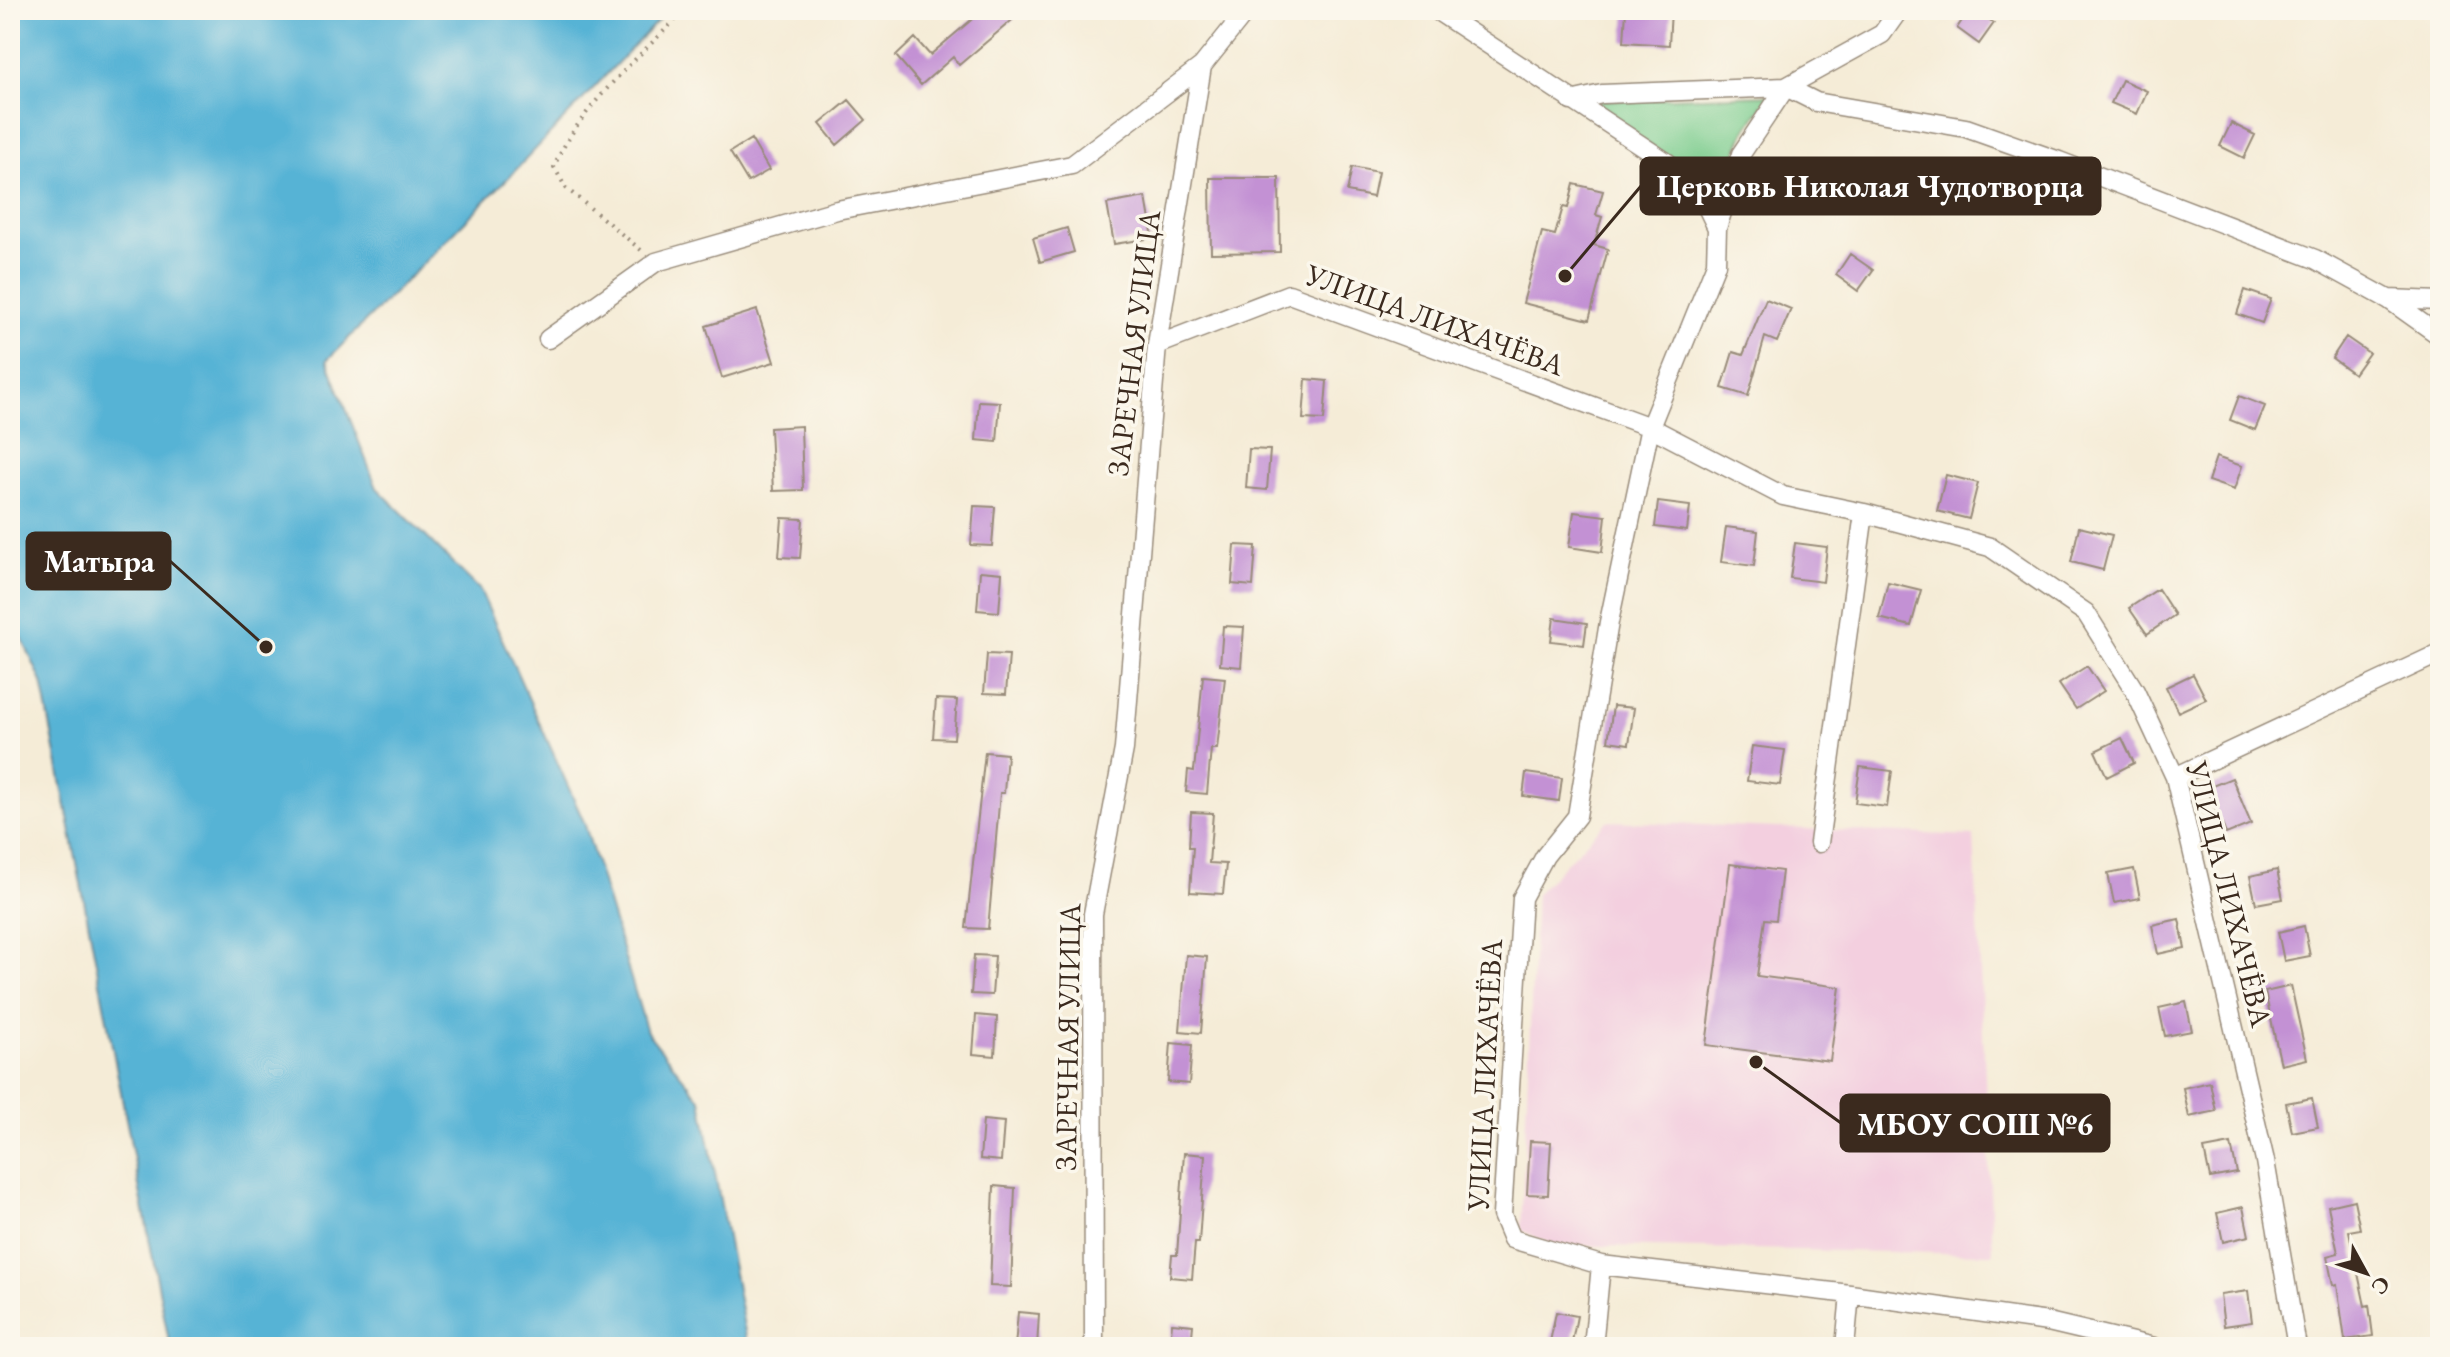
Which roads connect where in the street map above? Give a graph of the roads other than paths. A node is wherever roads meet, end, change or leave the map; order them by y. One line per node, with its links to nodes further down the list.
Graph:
1 (1247, 10): 4 (street)
2 (1436, 10): 6 (street)
3 (1899, 10): 5 (street)
4 (1202, 66): 11 (street); 12 (street, ЗАРЕЧНАЯ УЛИЦА)
5 (1786, 87): 6 (street); 7 (street, УЛИЦА ЛИХАЧЁВА); 8 (street)
6 (1571, 101): 7 (street)
7 (1717, 228): 13 (street, УЛИЦА ЛИХАЧЁВА)
8 (2388, 299): 9 (street); 10 (street)
9 (2440, 301)
10 (2440, 336)
11 (548, 339)
12 (1157, 345): 13 (street, УЛИЦА ЛИХАЧЁВА); 20 (street, ЗАРЕЧНАЯ УЛИЦА)
13 (1650, 427): 14 (street, УЛИЦА ЛИХАЧЁВА); 18 (street, УЛИЦА ЛИХАЧЁВА)
14 (1864, 513): 16 (street, УЛИЦА ЛИХАЧЁВА); 17 (street)
15 (2440, 653): 16 (street)
16 (2175, 777): 24 (street, УЛИЦА ЛИХАЧЁВА)
17 (1819, 843)
18 (1601, 1265): 19 (street, УЛИЦА ЛИХАЧЁВА); 21 (street)
19 (1850, 1294): 22 (street); 23 (street, УЛИЦА ЛИХАЧЁВА)
20 (1094, 1347)
21 (1593, 1347)
22 (1845, 1347)
23 (2154, 1347)
24 (2297, 1347)

